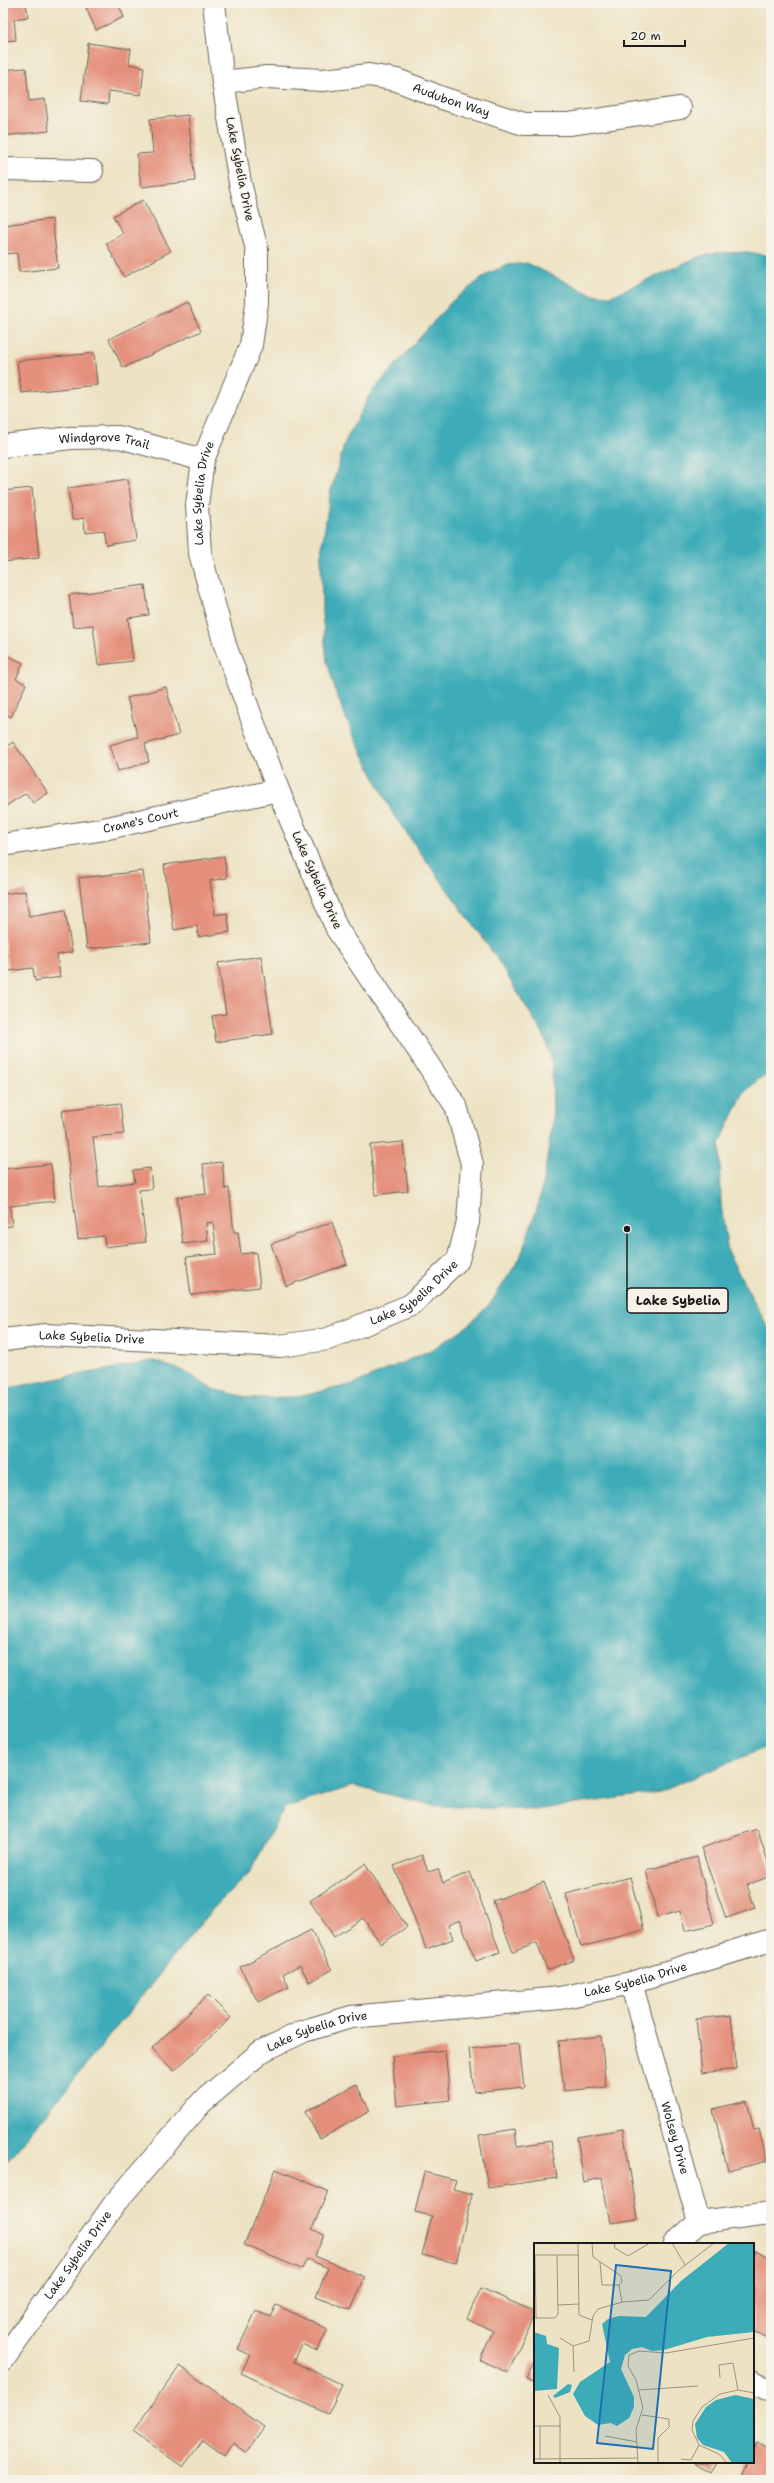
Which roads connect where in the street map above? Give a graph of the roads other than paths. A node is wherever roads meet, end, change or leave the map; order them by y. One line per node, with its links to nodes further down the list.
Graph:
1 (214, 3): 2 (street, Lake Sybelia Drive)
2 (223, 82): 3 (street, Audubon Way); 7 (street, Lake Sybelia Drive)
3 (680, 108)
4 (3, 169): 5 (street)
5 (92, 171)
6 (3, 446): 7 (street, Windgrove Trail)
7 (203, 460): 8 (street, Lake Sybelia Drive)
8 (278, 790): 9 (street, Crane's Court); 10 (street, Lake Sybelia Drive)
9 (3, 845)
10 (3, 1340)
11 (771, 1940): 12 (street, Lake Sybelia Drive)
12 (631, 1983): 14 (street, Wolsey Drive); 16 (street, Lake Sybelia Drive)
13 (771, 2213): 14 (street)
14 (699, 2222): 15 (street)
15 (675, 2243)
16 (3, 2360)
17 (754, 2382): 18 (street)
18 (771, 2391)

